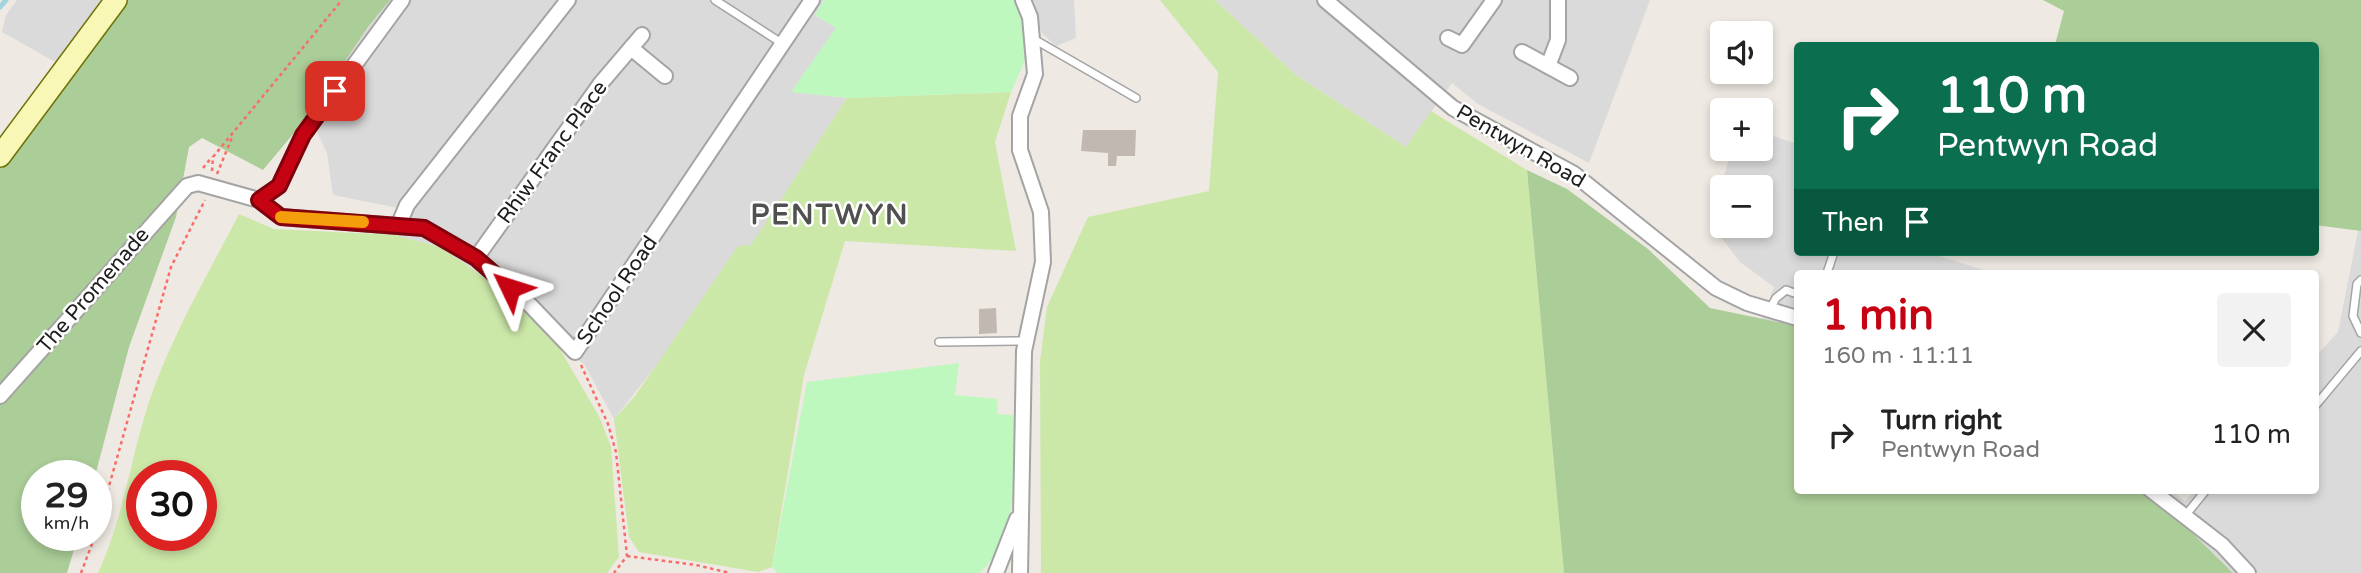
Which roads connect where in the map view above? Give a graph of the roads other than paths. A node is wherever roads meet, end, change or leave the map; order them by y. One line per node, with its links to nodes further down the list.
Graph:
1 (116, 0): 20 (main road)
2 (402, 0): 22 (street)
3 (568, 0): 23 (street)
4 (715, 0): 13 (lane)
5 (812, 0): 13 (street, School Road)
6 (1023, 0): 11 (street)
7 (1494, 0): 12 (street)
8 (1558, 0): 16 (street)
9 (1332, 2): 27 (street, Pentwyn Road)
10 (642, 35): 14 (street, Rhiw Franc Place)
11 (1032, 37): 19 (lane); 30 (street)
12 (1448, 38)
13 (783, 45): 24 (street, School Road)
14 (631, 48): 17 (street); 24 (street, Rhiw Franc Place)
15 (1522, 52): 16 (street)
16 (1548, 66): 18 (street)
17 (664, 76)
18 (1570, 78)
19 (1136, 98)
20 (0, 156)
21 (187, 186): 22 (street, School Road); 33 (street, The Promenade)
22 (259, 200): 23 (street, School Road)
23 (399, 224): 24 (street, School Road)
24 (476, 258)
25 (2361, 280): 29 (lane)
26 (1794, 293): 27 (lane)
27 (1770, 310): 28 (street, Pentwyn Road)
28 (1794, 317)
29 (2361, 333)
30 (1026, 341): 31 (lane); 35 (street)
31 (939, 342)
32 (2361, 351): 34 (lane)
33 (0, 396)
34 (2319, 401)
35 (1024, 433): 39 (street); 40 (street)
36 (2156, 494): 38 (street)
37 (2203, 494): 38 (lane)
38 (2185, 517): 41 (street)
39 (996, 573)
40 (1020, 573)
41 (2248, 573)

